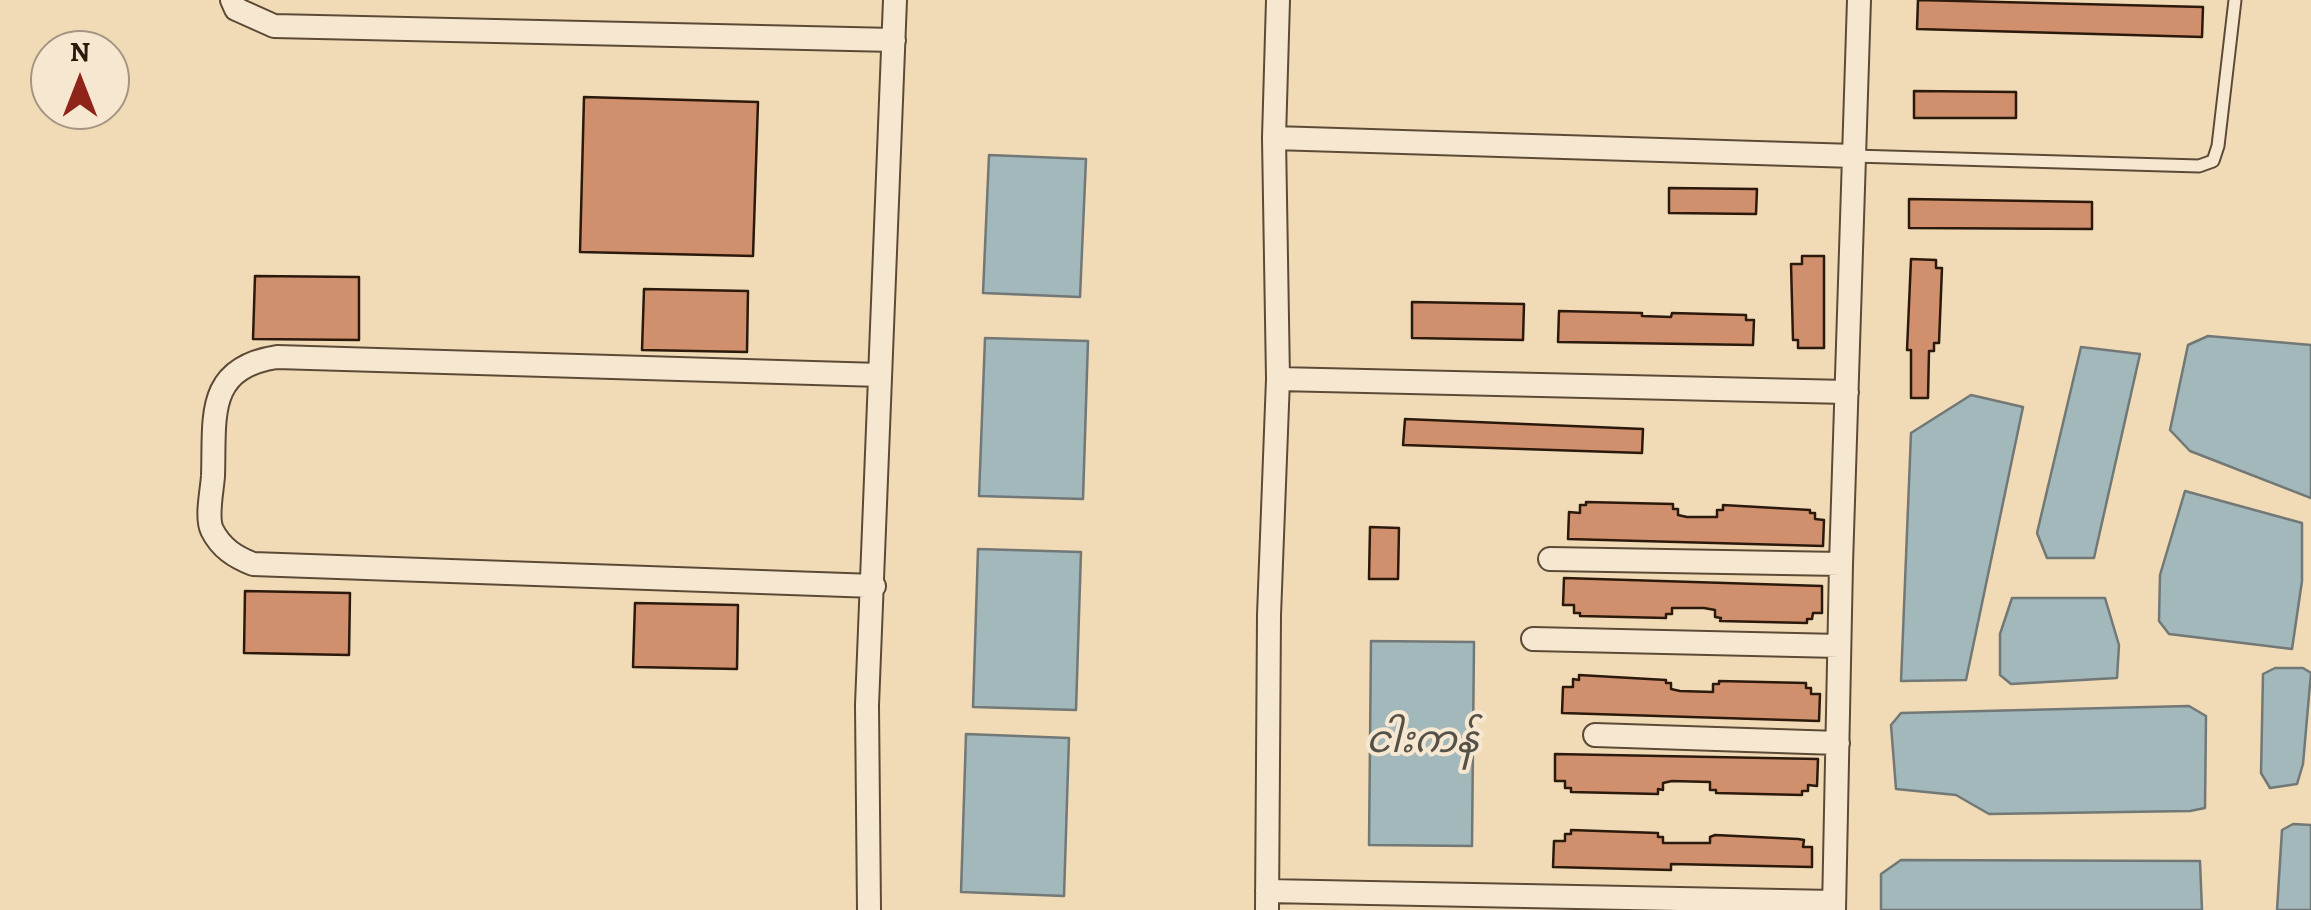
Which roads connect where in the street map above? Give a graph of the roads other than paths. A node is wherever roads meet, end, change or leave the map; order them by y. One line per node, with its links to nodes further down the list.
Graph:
1 (232, 0): 6 (street)
2 (895, 0): 6 (street)
3 (1278, 0): 7 (street)
4 (1859, 0): 8 (street)
5 (2235, 0): 8 (lane)
6 (894, 40): 9 (street)
7 (1274, 138): 8 (street); 10 (street)
8 (1854, 156): 11 (street)
9 (880, 375): 14 (street); 14 (street)
10 (1278, 379): 11 (street); 19 (street)
11 (1847, 392): 13 (street)
12 (1550, 559): 13 (street)
13 (1841, 564): 16 (street)
14 (874, 586): 21 (street)
15 (1532, 638): 16 (street)
16 (1840, 646): 18 (street)
17 (1596, 735): 18 (street)
18 (1838, 743): 20 (street)
19 (1267, 901): 20 (street)
20 (1834, 906)
21 (868, 910)

